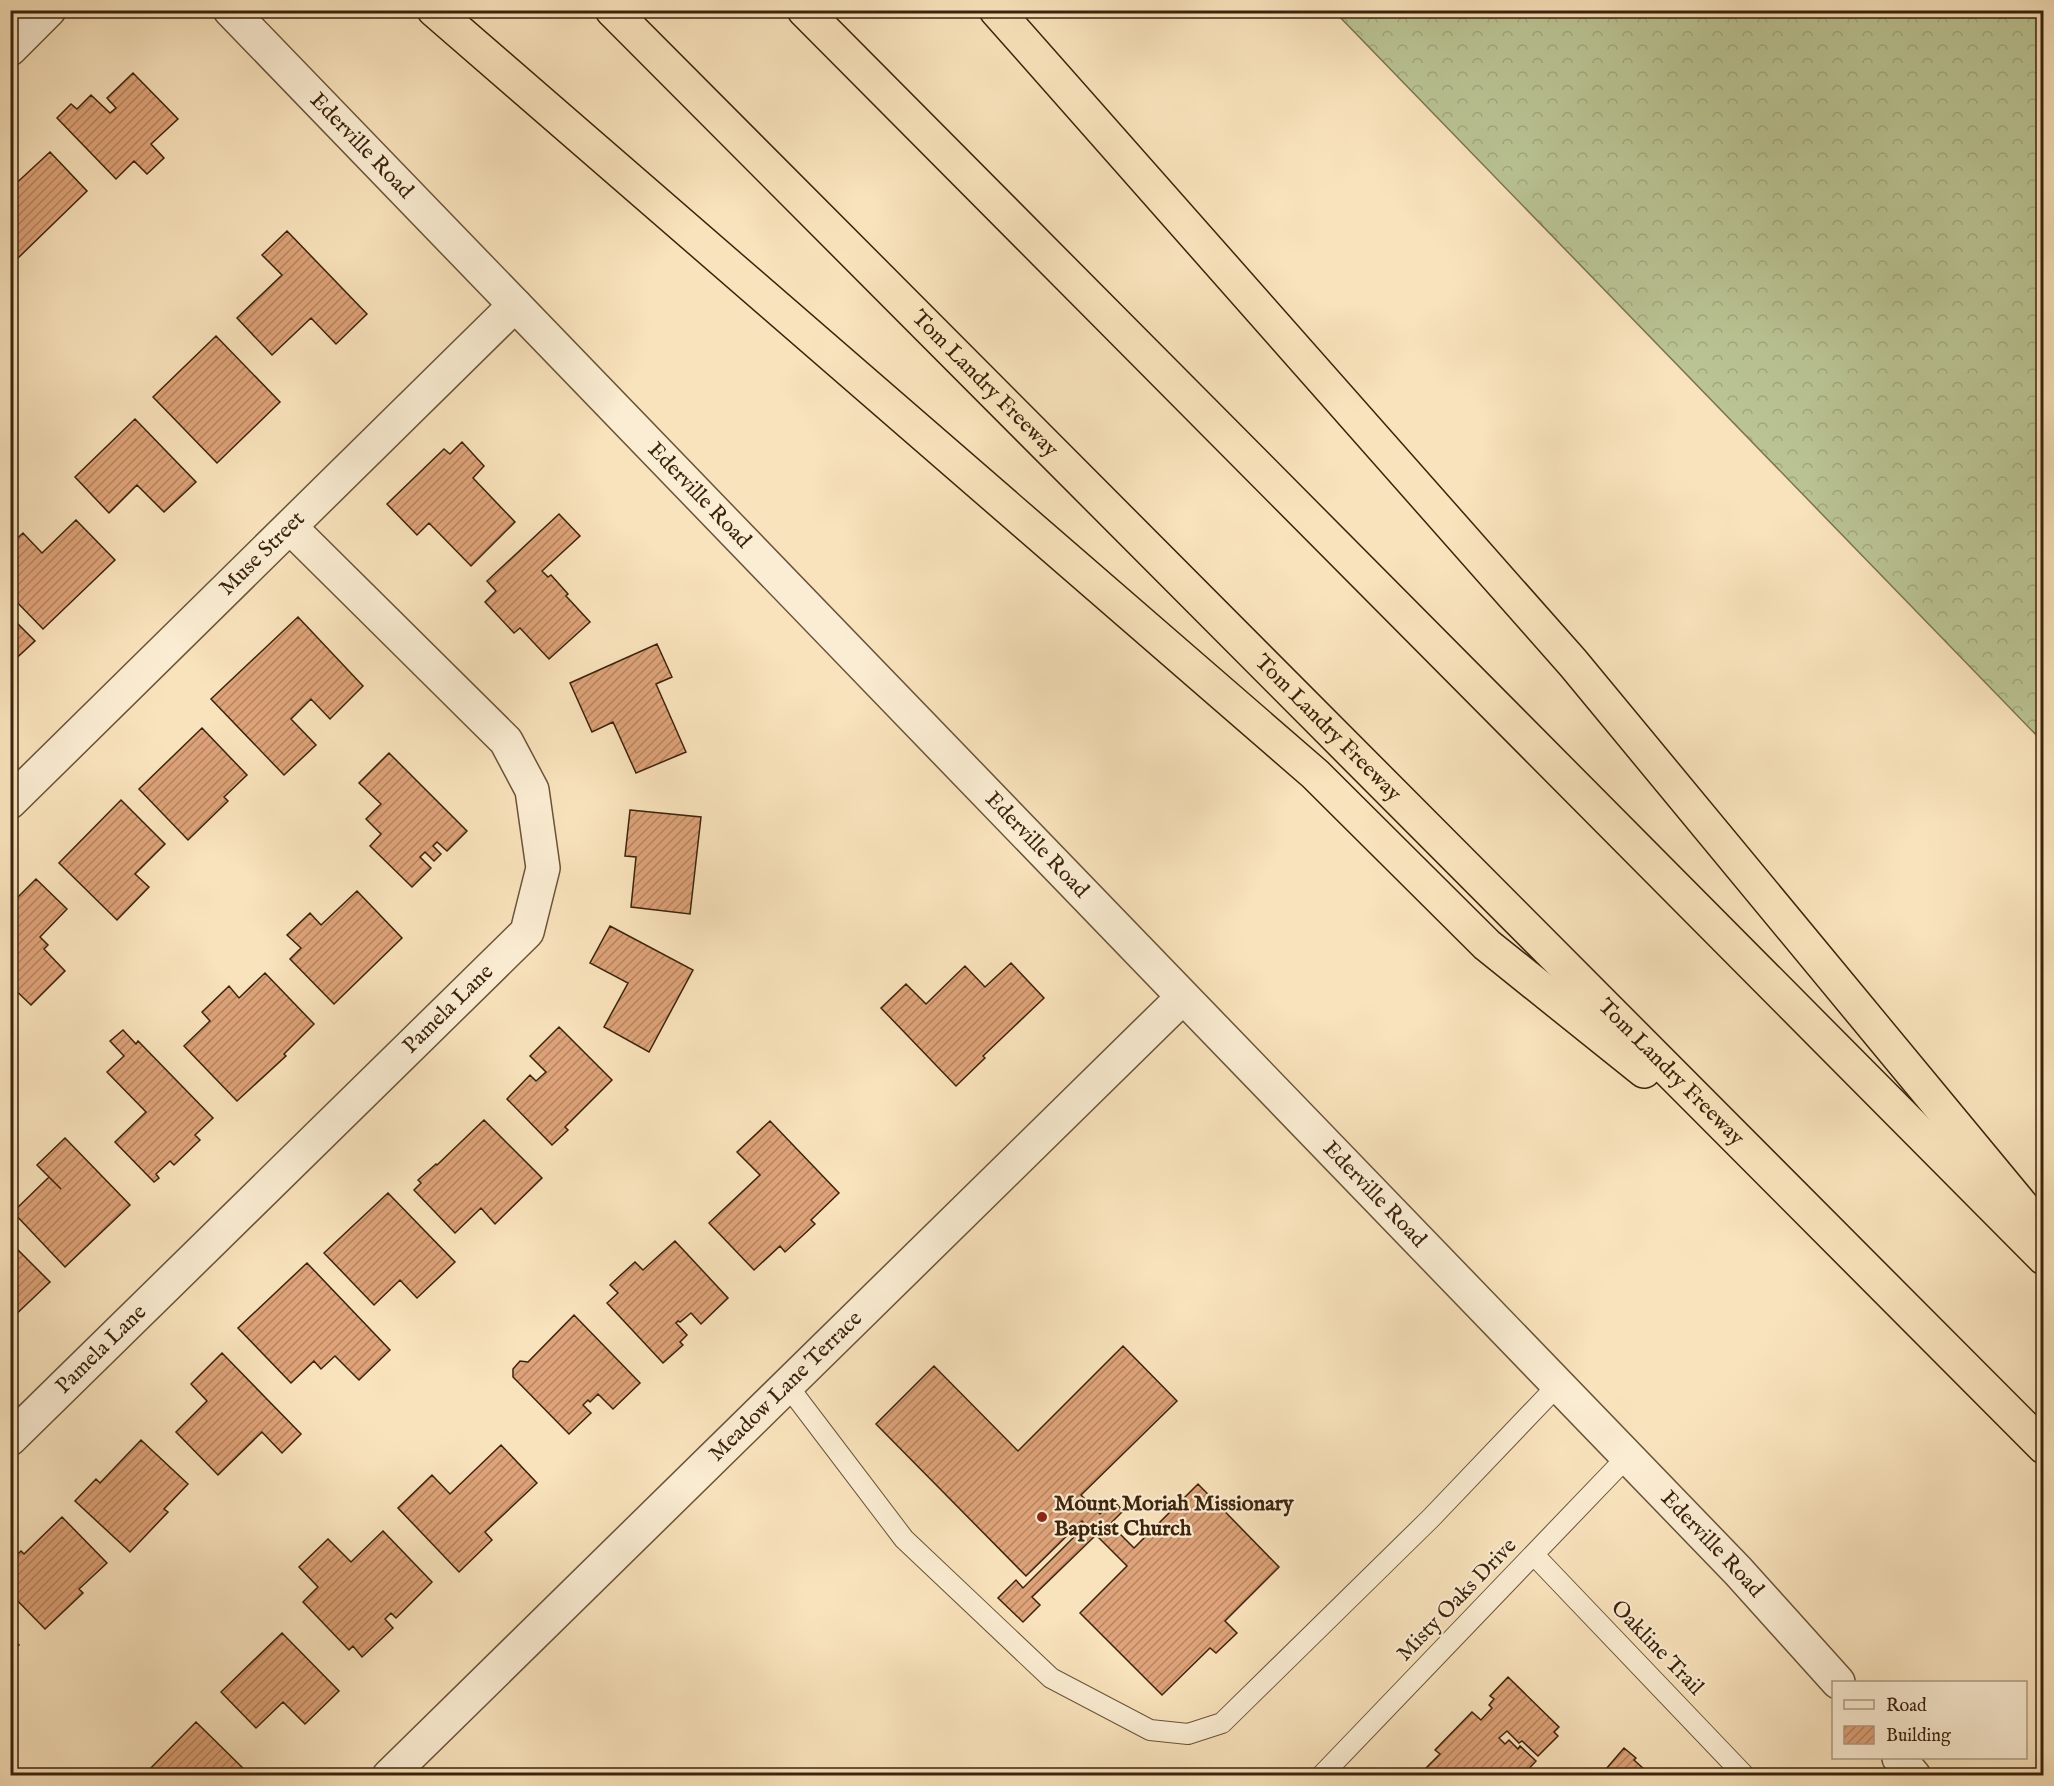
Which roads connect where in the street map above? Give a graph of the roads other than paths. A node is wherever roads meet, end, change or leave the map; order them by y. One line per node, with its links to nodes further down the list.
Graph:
1 (49, 10): 7 (street)
2 (230, 10): 8 (street, Ederville Road)
3 (434, 10): 12 (highway)
4 (612, 10): 12 (highway, Tom Landry Freeway)
5 (804, 10): 14 (highway)
6 (996, 10): 13 (highway)
7 (10, 49)
8 (515, 305): 9 (street, Muse Street); 11 (street, Ederville Road)
9 (290, 527): 10 (street, Muse Street); 17 (street, Pamela Lane)
10 (10, 802)
11 (1183, 997): 15 (street, Meadow Lane Terrace); 16 (street, Ederville Road)
12 (1759, 1161): 18 (highway, Tom Landry Freeway)
13 (2043, 1231)
14 (2043, 1258)
15 (787, 1385): 16 (lane); 23 (street, Meadow Lane Terrace)
16 (1558, 1385): 19 (street, Ederville Road)
17 (10, 1439)
18 (2043, 1447)
19 (1627, 1456): 20 (lane, Misty Oaks Drive); 21 (street, Ederville Road)
20 (1534, 1555): 24 (lane, Misty Oaks Drive); 25 (lane, Oakline Trail)
21 (1836, 1681)
22 (1900, 1759): 26 (street)
23 (389, 1776)
24 (1321, 1776)
25 (1745, 1776)
26 (1914, 1776)

